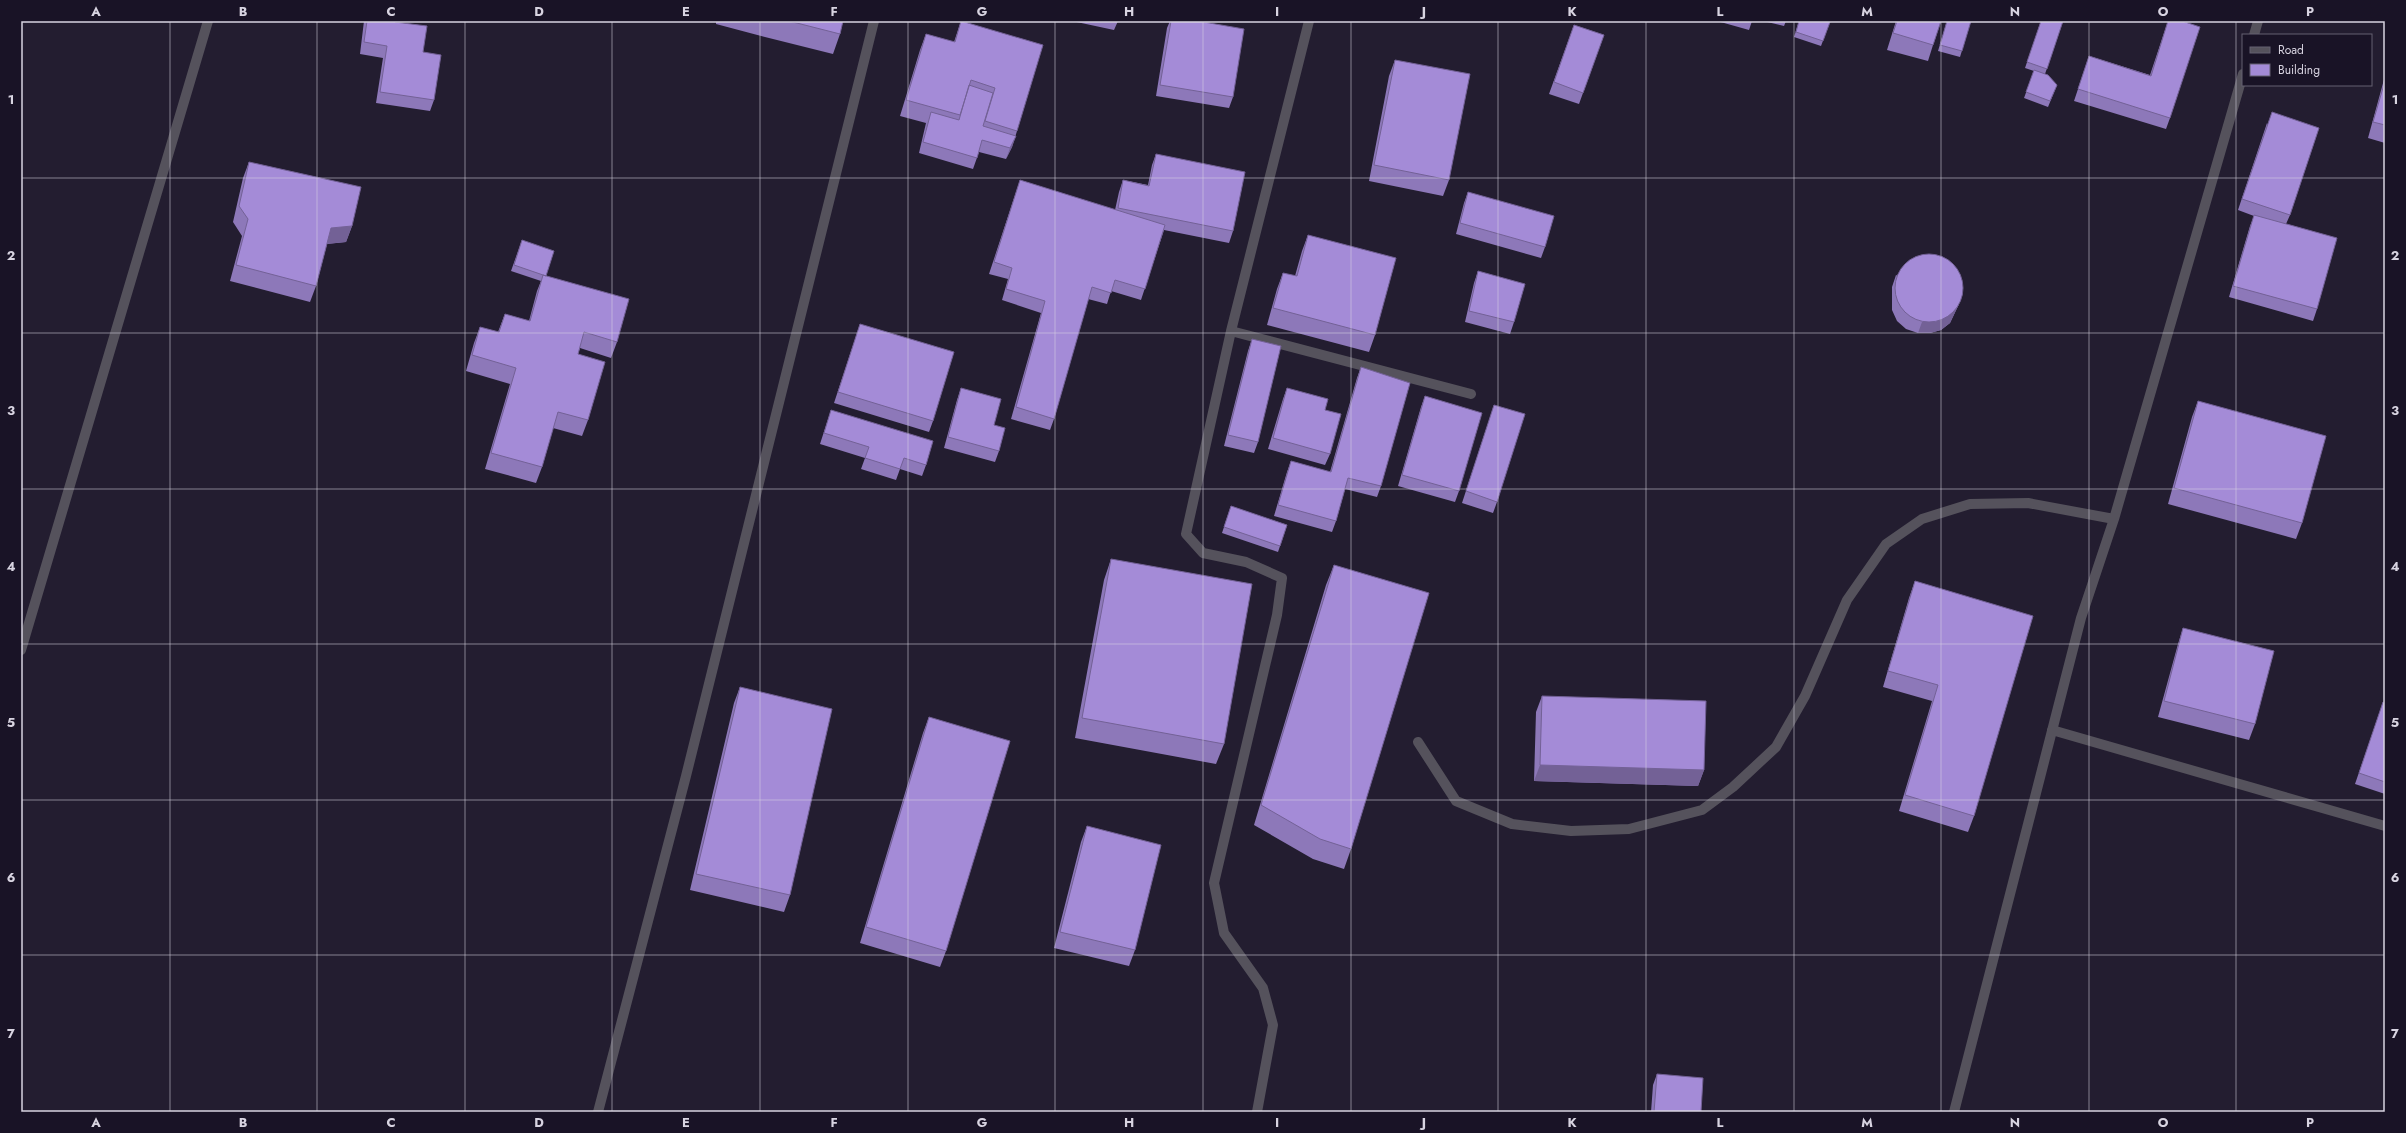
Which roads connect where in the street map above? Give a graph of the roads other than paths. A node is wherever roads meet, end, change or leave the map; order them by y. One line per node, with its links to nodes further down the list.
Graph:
1 (208, 21): 10 (street)
2 (874, 21): 14 (street)
3 (1309, 21): 7 (street)
4 (2258, 21): 5 (street)
5 (2254, 34)
6 (2242, 77): 9 (street)
7 (1231, 331): 8 (street); 15 (street)
8 (1471, 394)
9 (2114, 519): 11 (street); 12 (street)
10 (21, 650)
11 (2052, 730): 13 (street); 16 (street)
12 (1418, 742)
13 (2385, 826)
14 (598, 1112)
15 (1257, 1112)
16 (1954, 1112)

